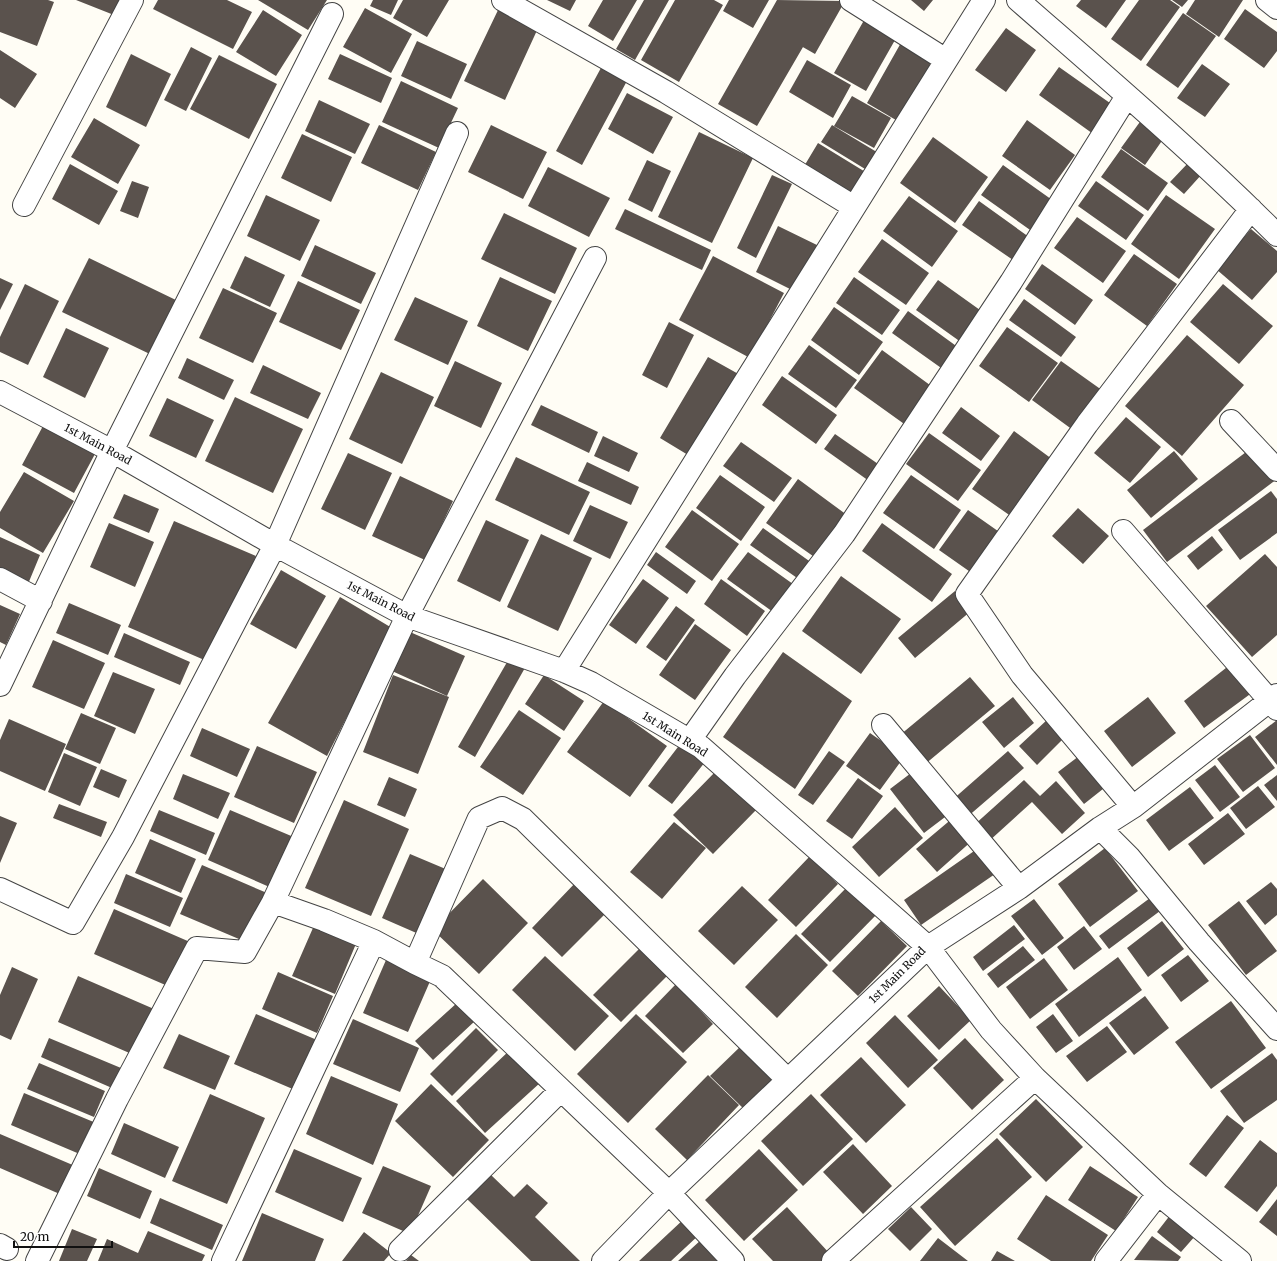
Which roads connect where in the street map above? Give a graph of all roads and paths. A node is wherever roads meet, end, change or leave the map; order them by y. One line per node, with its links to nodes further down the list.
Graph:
1 (132, 0): 12 (street)
2 (505, 0): 13 (street)
3 (852, 0): 9 (street)
4 (984, 0): 9 (street)
5 (1018, 0): 10 (street)
6 (1268, 0): 7 (street)
7 (1277, 8)
8 (332, 14): 19 (street)
9 (946, 60): 13 (street)
10 (1128, 96): 14 (street); 30 (street)
11 (457, 133): 22 (street)
12 (24, 205)
13 (854, 207): 26 (street)
14 (1251, 209): 15 (street); 31 (street)
15 (1277, 235)
16 (595, 258): 25 (street)
17 (0, 392): 19 (street, 1st Main Road)
18 (1231, 421): 20 (street)
19 (112, 452): 22 (street, 1st Main Road); 24 (street)
20 (1277, 470)
21 (1123, 530): 28 (street)
22 (275, 545): 25 (street, 1st Main Road); 34 (street)
23 (0, 579): 24 (street)
24 (41, 601): 27 (street)
25 (407, 616): 26 (street, 1st Main Road); 35 (street)
26 (564, 671): 30 (street, 1st Main Road)
27 (0, 685)
28 (1275, 702): 31 (street)
29 (883, 725): 33 (street)
30 (690, 740): 37 (street, 1st Main Road)
31 (1133, 807): 32 (street)
32 (1100, 828): 33 (street); 39 (street)
33 (1019, 888): 37 (street)
34 (0, 889)
35 (273, 902): 36 (street); 46 (street)
36 (374, 941): 38 (street); 47 (street)
37 (928, 947): 40 (street); 41 (street, 1st Main Road)
38 (415, 963): 41 (street); 42 (street)
39 (1277, 1029)
40 (1035, 1078): 44 (street); 50 (street)
41 (788, 1080): 43 (street, 1st Main Road)
42 (561, 1090): 43 (street); 45 (street)
43 (669, 1194): 48 (street, 1st Main Road); 49 (street)
44 (1158, 1194): 51 (street); 52 (street)
45 (400, 1250)
46 (37, 1261)
47 (223, 1261)
48 (604, 1261)
49 (733, 1261)
50 (833, 1261)
51 (1106, 1261)
52 (1240, 1261)

